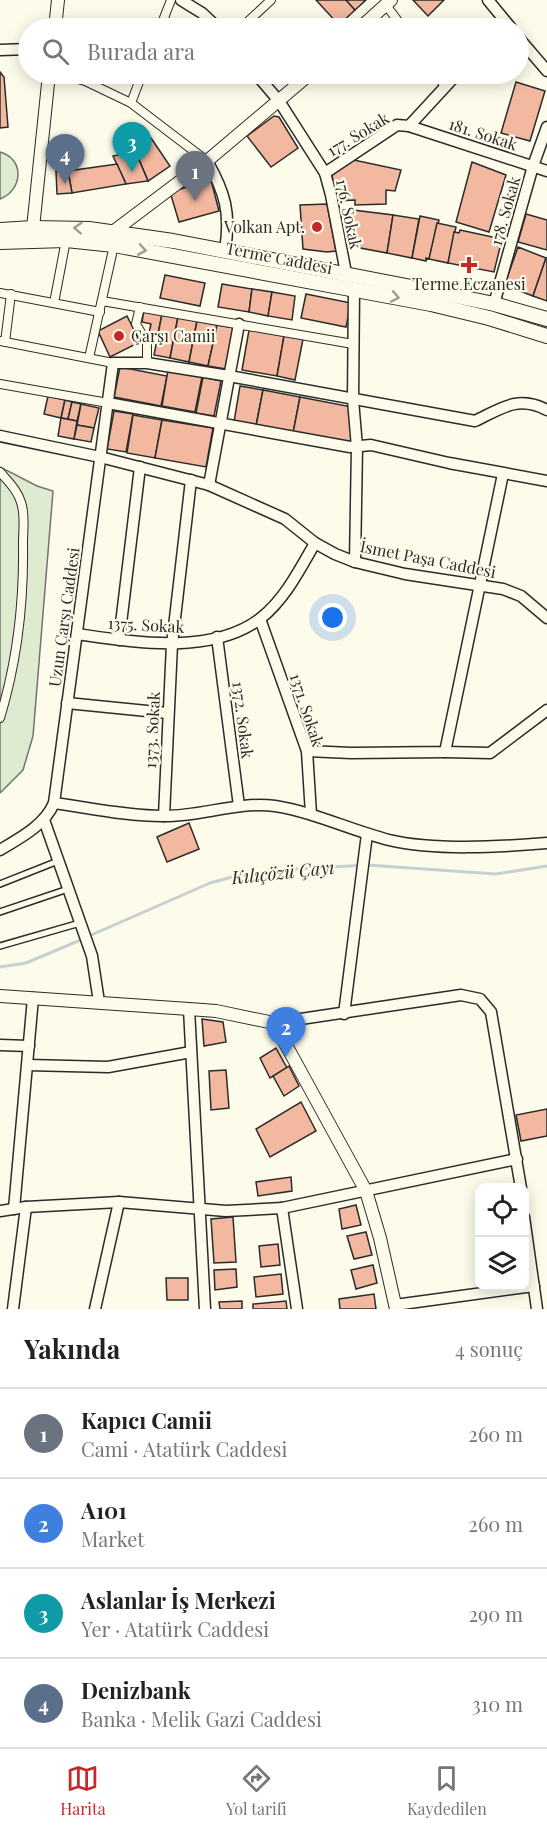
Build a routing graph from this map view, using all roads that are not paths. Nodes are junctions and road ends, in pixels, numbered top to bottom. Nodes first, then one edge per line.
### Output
1 (58, 0) edge
2 (171, 0) edge
3 (181, 0) edge
4 (271, 0) edge
5 (488, 0) edge
6 (389, 3) edge
7 (56, 18) edge
8 (164, 18) edge
9 (207, 18) edge
10 (252, 18) edge
11 (372, 18) edge
12 (397, 18) edge
13 (500, 18) edge
14 (18, 49) edge
15 (529, 49) edge
16 (0, 50) edge
17 (547, 71) edge
18 (48, 84) edge
19 (91, 84) edge
20 (138, 84) edge
21 (265, 84) edge
22 (299, 84) edge
23 (446, 86) edge
24 (279, 101) junction
25 (131, 103) junction
26 (409, 126) junction
27 (547, 127) edge
28 (207, 161) junction
29 (533, 166) junction
30 (547, 171) edge
31 (325, 173) junction
32 (33, 228) junction
33 (0, 230) edge
34 (114, 238) junction
35 (66, 240) junction
36 (0, 242) edge
37 (225, 250) junction
38 (346, 273) junction
39 (354, 289) junction
40 (0, 293) edge
41 (10, 294) junction
42 (102, 301) junction
43 (54, 303) junction
44 (494, 304) junction
45 (140, 307) junction
46 (100, 312) junction
47 (547, 319) edge
48 (239, 324) junction
49 (547, 336) edge
50 (2, 341) edge
51 (353, 344) junction
52 (89, 358) junction
53 (113, 363) junction
54 (147, 363) junction
55 (230, 376) junction
56 (0, 384) edge
57 (353, 400) junction
58 (108, 403) junction
59 (547, 410) edge
60 (220, 424) junction
61 (0, 436) edge
62 (357, 447) junction
63 (100, 457) junction
64 (140, 467) junction
65 (0, 472) edge
66 (503, 474) junction
67 (191, 480) junction
68 (547, 481) edge
69 (209, 485) junction
70 (315, 543) junction
71 (355, 562) junction
72 (480, 586) junction
73 (547, 618) edge
74 (260, 619) junction
75 (77, 634) junction
76 (217, 637) junction
77 (119, 640) junction
78 (172, 644) junction
79 (67, 703) junction
80 (547, 710) edge
81 (167, 713) junction
82 (0, 718) edge
83 (306, 751) junction
84 (444, 752) junction
85 (54, 803) junction
86 (239, 806) junction
87 (311, 814) junction
88 (164, 816) junction
89 (44, 820) junction
90 (368, 834) junction
91 (547, 843) edge
92 (0, 850) edge
93 (58, 861) junction
94 (0, 884) edge
95 (68, 889) junction
96 (0, 912) edge
97 (80, 924) junction
98 (0, 946) edge
99 (0, 996) edge
100 (33, 998) junction
101 (99, 1002) junction
102 (189, 1009) junction
103 (345, 1014) junction
104 (274, 1023) junction
105 (0, 1045) edge
106 (29, 1046) junction
107 (191, 1052) junction
108 (28, 1065) junction
109 (517, 1159) junction
110 (520, 1183) edge
111 (366, 1191) junction
112 (119, 1202) junction
113 (26, 1207) junction
114 (199, 1208) junction
115 (282, 1208) junction
116 (14, 1209) junction
117 (0, 1211) edge
118 (528, 1237) edge
119 (534, 1286) junction
120 (396, 1307) edge
121 (13, 1309) edge
122 (95, 1309) edge
123 (205, 1309) edge
124 (297, 1309) edge
125 (537, 1309) edge

1 - 7 street
2 - 8 street
3 - 9 street
4 - 10 street
5 - 13 street
6 - 11 street
6 - 12 street
14 - 16 street
15 - 17 street
18 - 32 street
19 - 25 street
20 - 25 street
21 - 24 street, 176. Sokak
22 - 24 street
23 - 26 street, 177. Sokak
24 - 28 street
24 - 31 street, 176. Sokak
25 - 28 street
26 - 29 street, 181. Sokak
26 - 31 street, 177. Sokak
27 - 29 street, 178. Sokak
28 - 34 street
28 - 37 street
29 - 30 street, 181. Sokak
29 - 44 street, 178. Sokak
31 - 38 street, 176. Sokak
32 - 33 main road, Terme Caddesi
34 -> 32 main road, Terme Caddesi
34 - 35 main road, Terme Caddesi
34 - 37 main road, Terme Caddesi
34 -> 39 main road, Terme Caddesi
34 - 42 street
35 - 36 main road, Terme Caddesi
35 - 43 street
37 - 38 main road, Terme Caddesi
38 - 44 main road, Terme Caddesi
39 -> 49 main road, Terme Caddesi
39 - 51 street
40 - 41 street
41 - 43 street
41 - 50 street
42 - 45 street
42 - 46 street
43 - 46 street
44 - 47 main road, Terme Caddesi
45 - 48 street
45 - 54 street
46 - 52 street
48 - 51 street
48 - 55 street
50 - 52 street
51 - 57 street
52 - 53 street
53 - 54 street
53 - 58 street, Uzun Çarşı Caddesi
54 - 55 street
55 - 57 street
55 - 60 street
56 - 58 street
57 - 59 street
57 - 62 street
58 - 60 street
58 - 63 street, Uzun Çarşı Caddesi
60 - 62 street
60 - 69 street
61 - 63 street, İsmet Paşa Caddesi
62 - 66 street
62 - 71 street
63 - 64 street, İsmet Paşa Caddesi
63 - 75 street, Uzun Çarşı Caddesi
64 - 67 street, İsmet Paşa Caddesi
64 - 77 street
65 - 82 street
66 - 68 street
66 - 72 street
67 - 69 street, İsmet Paşa Caddesi
67 - 78 street, 1373. Sokak
69 - 70 street, İsmet Paşa Caddesi
70 - 71 street, İsmet Paşa Caddesi
70 - 74 street, 1375. Sokak
71 - 72 street, İsmet Paşa Caddesi
72 - 73 street, İsmet Paşa Caddesi
72 - 84 street
74 - 76 street, 1375. Sokak
74 - 83 street, 1371. Sokak
75 - 77 street, 1375. Sokak
75 - 79 street, Uzun Çarşı Caddesi
76 - 78 street, 1375. Sokak
76 - 86 street, 1372. Sokak
77 - 78 street, 1375. Sokak
78 - 81 street, 1373. Sokak
79 - 81 street
79 - 85 street, Uzun Çarşı Caddesi
80 - 84 street
81 - 88 street, 1373. Sokak
83 - 84 street
83 - 87 street, 1371. Sokak
85 - 88 street
85 - 89 street, Uzun Çarşı Caddesi
86 - 87 street
86 - 88 street
87 - 90 street
89 - 92 street, Uzun Çarşı Caddesi
89 - 93 street
90 - 91 street
90 - 103 street
93 - 94 lane
93 - 95 street
95 - 96 lane
95 - 97 street
97 - 98 lane
97 - 101 street
99 - 100 street
100 - 101 street
100 - 106 street
101 - 102 street
102 - 104 street
102 - 107 street
103 - 104 street
103 - 109 street
104 - 111 street
105 - 106 street
106 - 108 street
107 - 108 street
107 - 114 street
108 - 116 street
109 - 110 street
109 - 111 street
111 - 115 street
111 - 120 street
112 - 113 street
112 - 114 street
112 - 122 street
113 - 116 street
113 - 121 street
114 - 115 street
114 - 123 street
115 - 124 street
116 - 117 street
118 - 119 street
119 - 120 street
119 - 125 street

